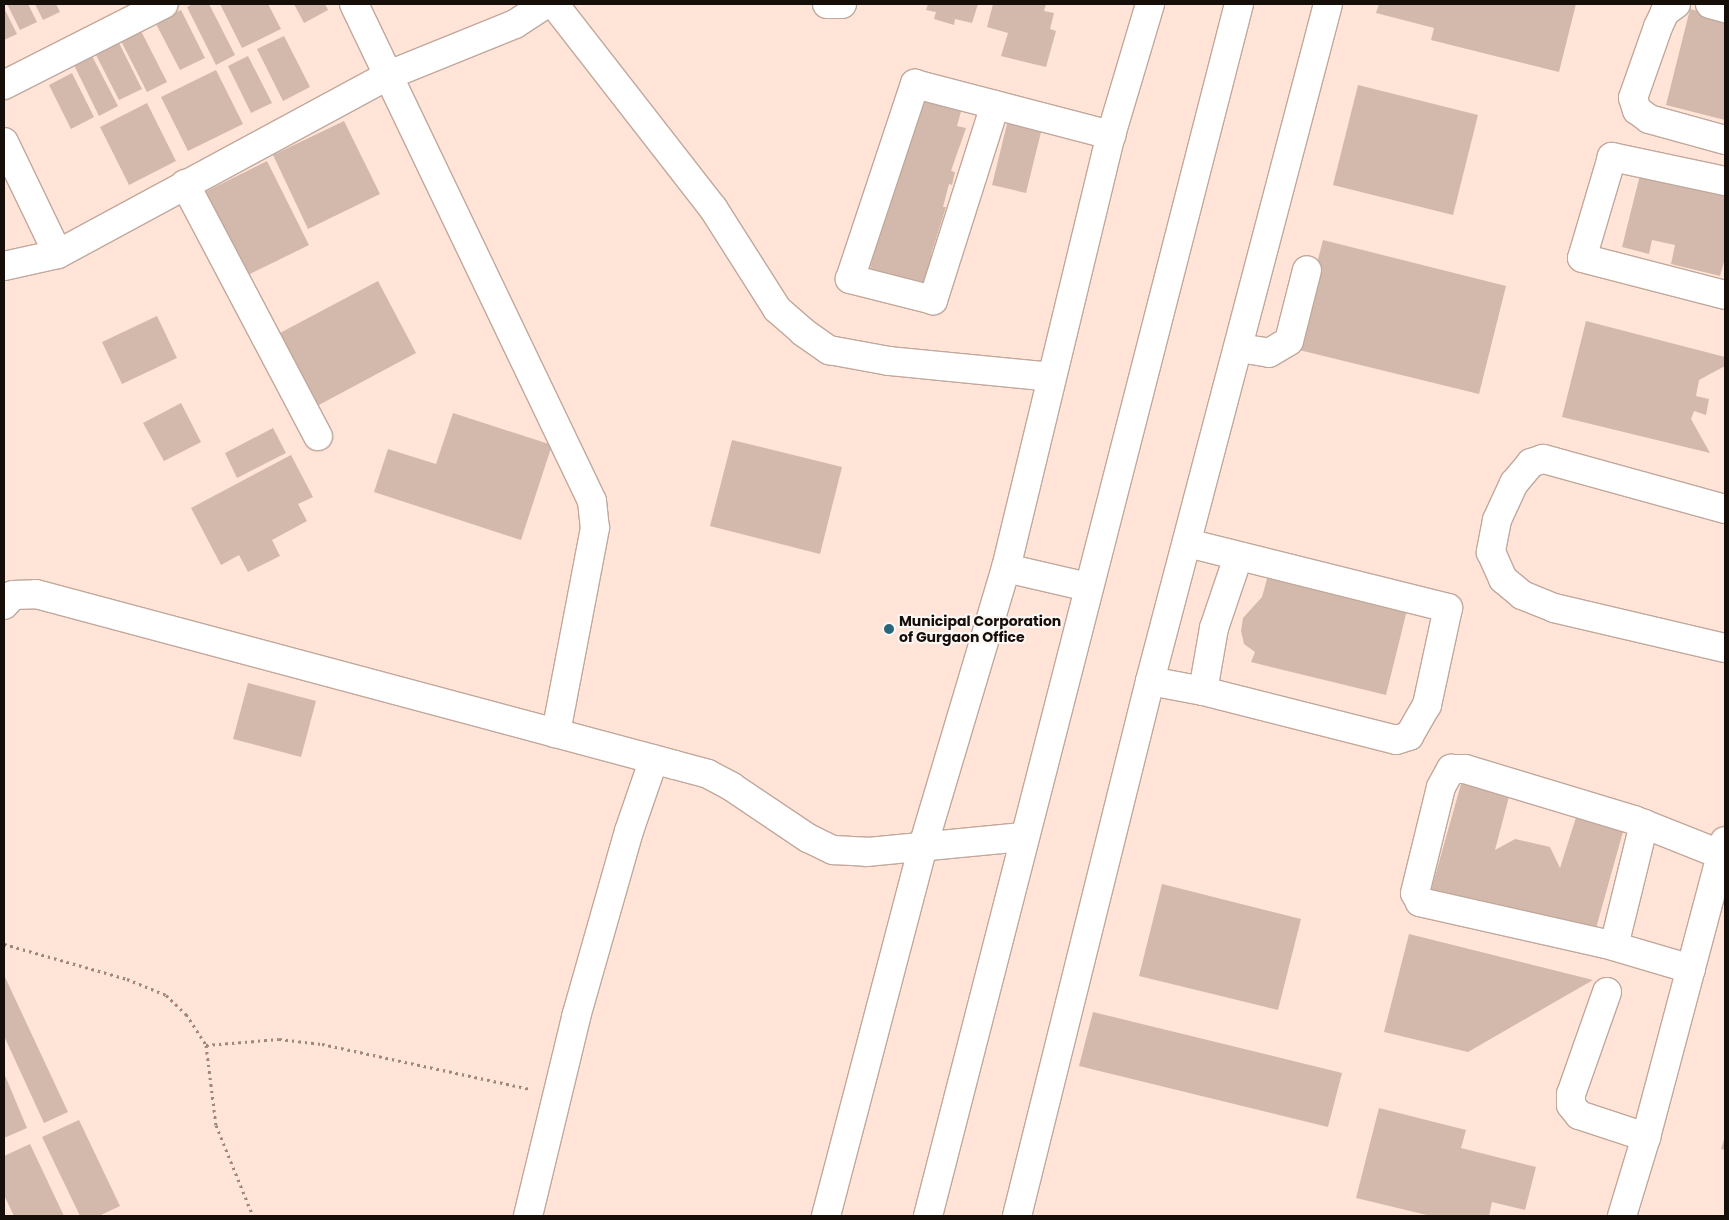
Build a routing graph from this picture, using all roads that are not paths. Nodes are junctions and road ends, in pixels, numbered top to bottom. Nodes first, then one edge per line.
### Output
1 (164, 4) edge
2 (354, 4) edge
3 (546, 4) edge
4 (554, 4) edge
5 (827, 4) edge
6 (842, 4) edge
7 (1148, 4) edge
8 (1239, 4) edge
9 (1328, 4) edge
10 (1676, 4) edge
11 (1710, 4) edge
12 (1725, 8) edge
13 (389, 75) junction
14 (4, 85) edge
15 (995, 105) junction
16 (1111, 135) junction
17 (1725, 140) edge
18 (4, 142) edge
19 (1725, 181) edge
20 (185, 184) junction
21 (58, 254) junction
22 (4, 266) edge
23 (1307, 270) dead end
24 (1725, 295) edge
25 (1239, 348) junction
26 (1051, 377) junction
27 (318, 436) dead end
28 (1725, 509) edge
29 (1188, 543) junction
30 (1238, 557) junction
31 (1006, 568) junction
32 (1088, 587) junction
33 (7, 595) edge
34 (1725, 648) edge
35 (1150, 681) junction
36 (1202, 690) junction
37 (556, 733) junction
38 (654, 759) junction
39 (1644, 824) junction
40 (1024, 837) junction
41 (923, 846) junction
42 (1723, 848) edge
43 (1614, 946) junction
44 (1691, 969) junction
45 (1607, 992) dead end
46 (1646, 1137) junction
47 (528, 1216) edge
48 (826, 1216) edge
49 (928, 1216) edge
50 (1017, 1216) edge
51 (1622, 1216) edge

1 - 14 street
2 - 13 street
3 - 13 street
4 - 26 street
5 - 6 street
7 - 16 street
8 - 32 street
9 - 25 street
10 - 17 street
11 - 12 street
13 - 20 street
13 - 37 street
15 - 15 street
15 - 16 street
16 - 26 street
18 - 21 street
19 - 24 street
20 - 21 street
20 - 27 street
21 - 22 street
23 - 25 street
25 - 29 street
26 - 31 street
28 - 34 street
29 - 30 street
29 - 35 street
30 - 36 street
30 - 36 street
31 - 32 street
31 - 41 street
32 - 40 street
33 - 37 street
35 - 36 street
35 - 50 street
37 - 38 street
38 - 41 street
38 - 47 street
39 - 42 street
39 - 43 street
39 - 43 street
40 - 41 street
40 - 49 street
41 - 48 street
42 - 44 street
43 - 44 street
44 - 46 street
45 - 46 street
46 - 51 street

